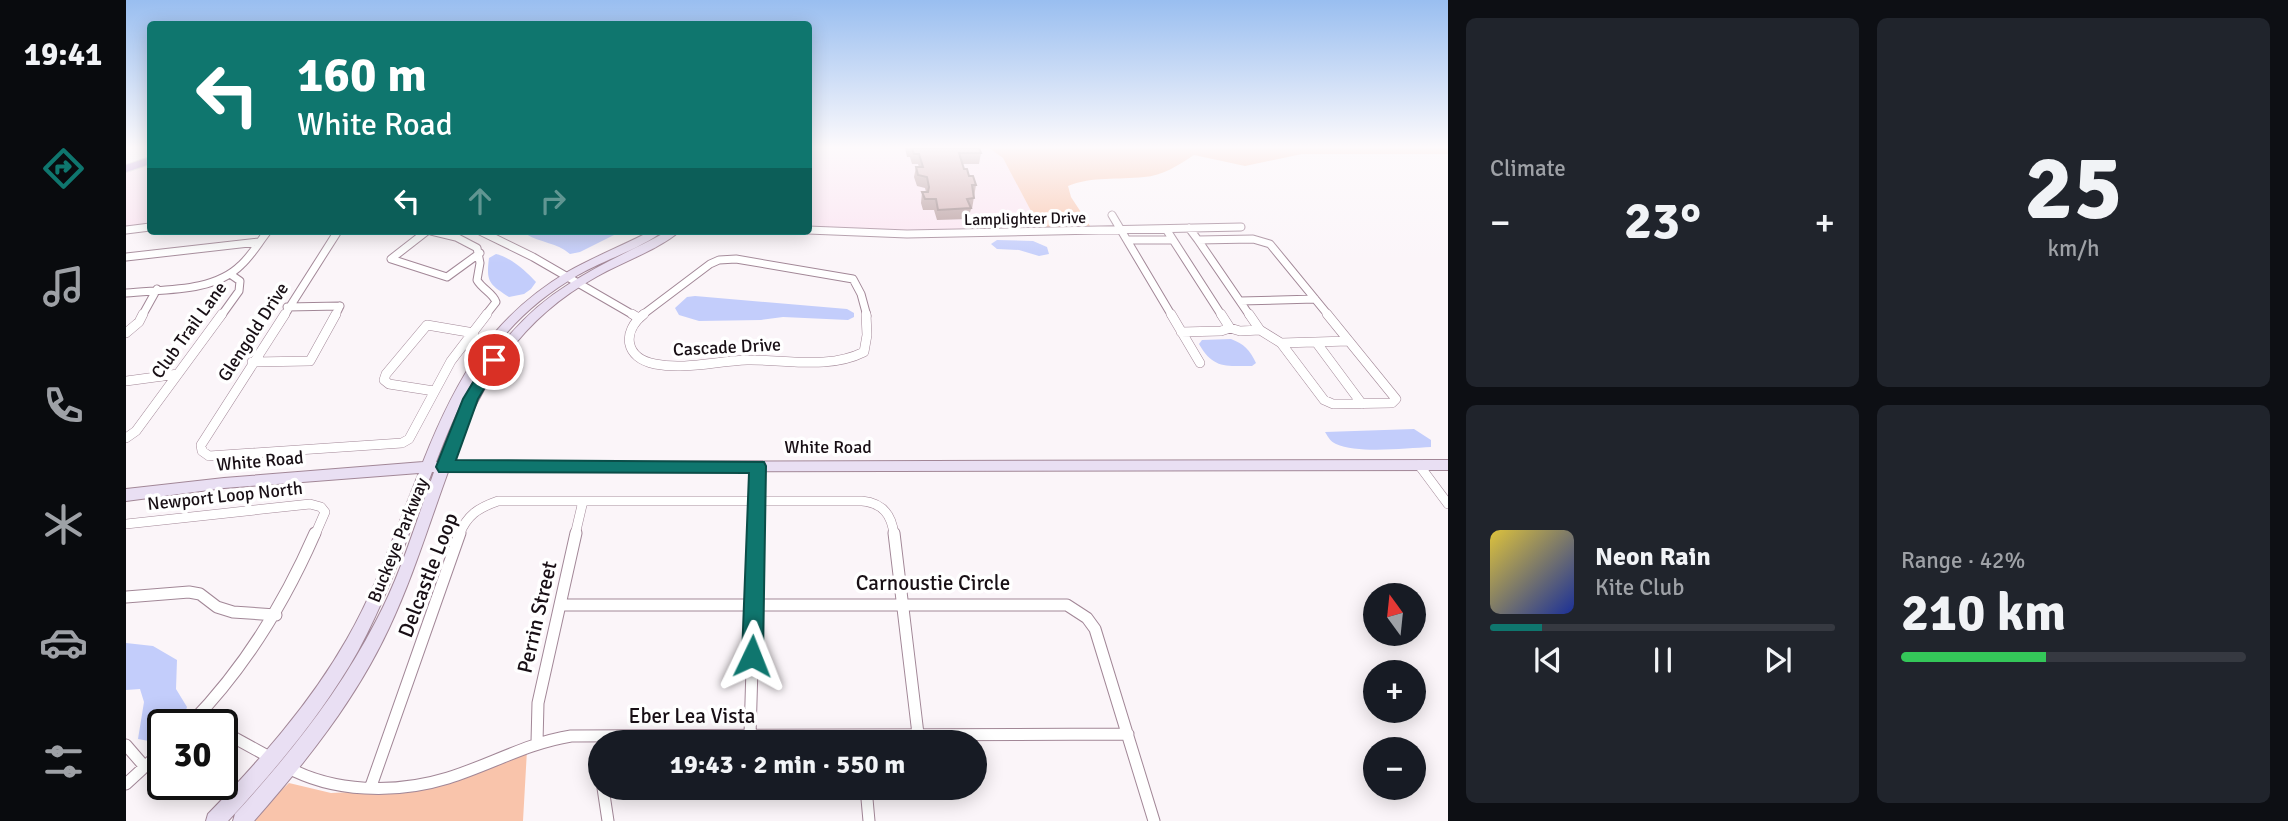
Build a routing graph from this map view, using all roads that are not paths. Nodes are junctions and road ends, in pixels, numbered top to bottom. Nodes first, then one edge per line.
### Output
1 (1112, 215) dead end
2 (147, 227) edge
3 (1241, 227) dead end
4 (1189, 228) junction
5 (1120, 229) junction
6 (1166, 229) junction
7 (126, 230) edge
8 (812, 230) edge
9 (264, 235) edge
10 (335, 235) edge
11 (424, 235) edge
12 (443, 235) edge
13 (476, 235) edge
14 (488, 235) edge
15 (650, 235) edge
16 (667, 235) edge
17 (1127, 240) junction
18 (1172, 240) junction
19 (1198, 240) junction
20 (259, 242) junction
21 (467, 242) junction
22 (480, 253) junction
23 (126, 257) edge
24 (230, 274) junction
25 (572, 280) junction
26 (157, 289) junction
27 (126, 293) edge
28 (1315, 299) junction
29 (1240, 301) junction
30 (287, 307) junction
31 (637, 317) junction
32 (1230, 328) junction
33 (1260, 330) junction
34 (1181, 332) junction
35 (126, 333) edge
36 (474, 333) junction
37 (1349, 341) junction
38 (1316, 342) junction
39 (1281, 343) junction
40 (465, 345) junction
41 (493, 351) junction
42 (252, 362) junction
43 (1200, 363) dead end
44 (178, 374) junction
45 (126, 381) edge
46 (434, 391) junction
47 (1363, 404) junction
48 (126, 438) edge
49 (1419, 465) junction
50 (1448, 465) edge
51 (758, 466) junction
52 (428, 467) junction
53 (445, 467) junction
54 (126, 495) edge
55 (583, 501) junction
56 (757, 501) junction
57 (1448, 504) edge
58 (126, 524) edge
59 (126, 597) edge
60 (754, 604) junction
61 (903, 604) junction
62 (560, 605) junction
63 (276, 615) junction
64 (204, 709) edge
65 (750, 730) edge
66 (918, 730) edge
67 (987, 734) edge
68 (1128, 734) junction
69 (588, 737) edge
70 (238, 740) edge
71 (537, 742) junction
72 (126, 745) edge
73 (272, 759) junction
74 (145, 767) joint
75 (289, 768) junction
76 (126, 784) edge
77 (371, 786) junction
78 (605, 800) edge
79 (867, 800) edge
80 (215, 821) edge
81 (242, 821) edge
82 (608, 821) edge
83 (869, 821) edge
84 (1154, 821) edge

1 - 5 street
2 - 7 street
3 - 4 street, Lamplighter Drive
4 - 6 street, Lamplighter Drive
4 - 19 street
5 - 6 street, Lamplighter Drive
5 - 8 street, Lamplighter Drive
5 - 17 street
6 - 18 street
9 - 20 street
10 - 30 street, Glengold Drive
11 - 22 street
12 - 21 street
13 - 21 street
14 - 25 street
15 - 25 street, Buckeye Parkway
16 - 25 street, Buckeye Parkway
17 - 18 street
17 - 34 street
18 - 32 street
19 - 28 street
19 - 29 street
20 - 23 street
20 - 24 street
21 - 22 street
22 - 36 street
24 - 26 street
24 - 44 street, Club Trail Lane
25 - 31 street
25 - 41 street, Buckeye Parkway
26 - 27 street
26 - 35 street
28 - 29 street
28 - 37 street
29 - 33 street
30 - 42 street, Glengold Drive
30 - 42 street
31 - 31 street, Cascade Drive
32 - 33 street
32 - 34 street
33 - 39 street
34 - 43 street
36 - 40 street
36 - 46 street
37 - 38 street
37 - 47 street
38 - 39 street
38 - 47 street
39 - 47 street
40 - 41 street
40 - 46 street
41 - 52 street, Buckeye Parkway
41 - 53 street, Buckeye Parkway
42 - 46 street, Glengold Drive
44 - 45 street
44 - 48 street, Club Trail Lane
49 - 50 street, White Road
49 - 51 street, White Road
49 - 57 street
51 - 53 street, White Road
51 - 56 street
52 - 53 street, White Road
52 - 54 street, White Road
52 - 73 street, Buckeye Parkway
53 - 75 street, Buckeye Parkway
55 - 56 street, Delcastle Loop
55 - 62 street, Perrin Street
55 - 77 street, Delcastle Loop
56 - 60 street
56 - 61 street, Delcastle Loop
58 - 63 street, Newport Loop North
59 - 63 street
60 - 61 street, Carnoustie Circle
60 - 62 street, Carnoustie Circle
60 - 65 street
61 - 66 street, Delcastle Loop
61 - 68 street, Carnoustie Circle
62 - 71 street, Perrin Street
63 - 64 street
67 - 68 street, Eber Lea Vista
68 - 84 street, Carnoustie Circle
69 - 71 street, Eber Lea Vista
70 - 73 street, Eber Lea Vista
71 - 77 street, Eber Lea Vista
72 - 74 street
73 - 75 street, Eber Lea Vista
73 - 80 street, Buckeye Parkway
74 - 76 street
75 - 77 street, Eber Lea Vista
75 - 81 street, Buckeye Parkway
78 - 82 street
79 - 83 street

